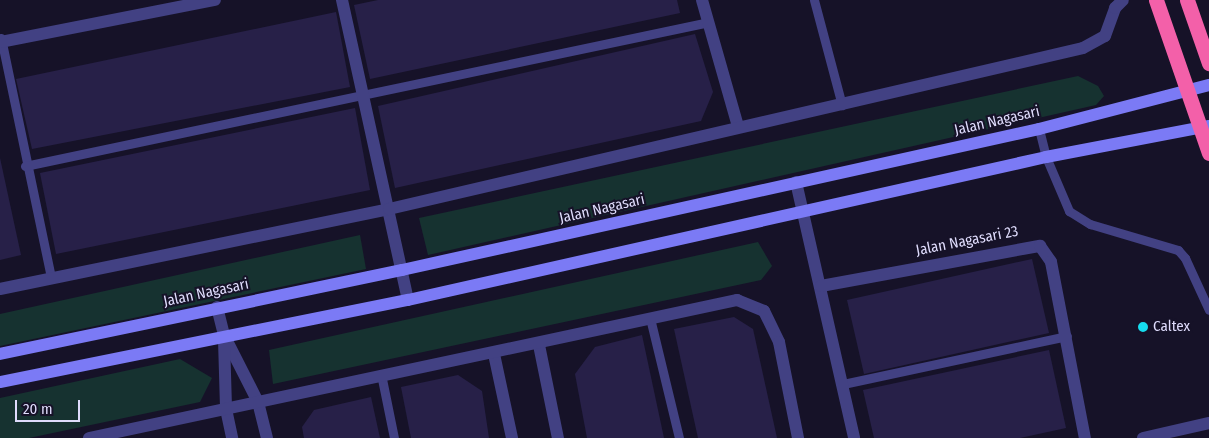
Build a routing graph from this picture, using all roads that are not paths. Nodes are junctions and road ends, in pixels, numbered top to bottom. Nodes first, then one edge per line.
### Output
1 (215, 0) edge
2 (342, 0) edge
3 (702, 0) edge
4 (814, 0) edge
5 (1123, 0) edge
6 (1156, 0) edge
7 (1187, 0) edge
8 (709, 22) junction
9 (1, 40) edge
10 (1209, 63) edge
11 (1209, 85) edge
12 (1190, 90) junction
13 (364, 94) junction
14 (842, 105) junction
15 (738, 126) junction
16 (1204, 126) edge
17 (1039, 128) junction
18 (1209, 153) edge
19 (1046, 157) junction
20 (25, 166) junction
21 (796, 182) junction
22 (389, 209) junction
23 (803, 211) junction
24 (402, 270) junction
25 (51, 277) junction
26 (821, 286) junction
27 (0, 289) edge
28 (408, 300) junction
29 (217, 306) junction
30 (1209, 310) edge
31 (650, 318) junction
32 (224, 335) junction
33 (1067, 336) junction
34 (539, 345) junction
35 (0, 354) edge
36 (494, 354) junction
37 (381, 374) junction
38 (0, 382) edge
39 (842, 384) junction
40 (258, 402) junction
41 (226, 409) junction
42 (1209, 423) edge
43 (107, 436) edge
44 (89, 438) edge
45 (232, 438) edge
46 (267, 438) edge
47 (394, 438) edge
48 (512, 438) edge
49 (558, 438) edge
50 (679, 438) edge
51 (798, 438) edge
52 (854, 438) edge
53 (1085, 438) edge
54 (1143, 438) edge

1 - 9 street
2 - 13 street
3 - 8 street
4 - 14 lane
5 - 14 street
6 - 12 highway
7 - 10 highway
8 - 13 lane
8 - 15 street
9 - 20 lane
11 - 12 street, Jalan Nagasari
12 - 16 highway
12 - 17 street, Jalan Nagasari
13 - 20 lane
13 - 22 street
14 - 15 street
15 - 22 street
16 - 18 highway
16 - 19 street
17 - 19 lane
17 - 21 street, Jalan Nagasari
19 - 23 street
19 - 30 lane
20 - 25 lane
21 - 23 street
21 - 24 street, Jalan Nagasari
22 - 24 street
22 - 25 street
23 - 26 street
23 - 28 street
24 - 28 street
24 - 29 street, Jalan Nagasari
25 - 27 street
26 - 33 street, Jalan Nagasari 23
26 - 39 street
28 - 32 street
29 - 32 street
29 - 35 street, Jalan Nagasari
31 - 34 street
31 - 50 lane
31 - 51 street
32 - 38 street
32 - 40 street
32 - 41 street
33 - 39 lane
33 - 53 street, Jalan Nagasari 23
34 - 36 street
34 - 49 street
36 - 37 street
36 - 48 street
37 - 40 street
37 - 47 lane
39 - 52 street
40 - 41 street
40 - 46 street
41 - 43 street
41 - 45 street
42 - 54 street
43 - 44 street

